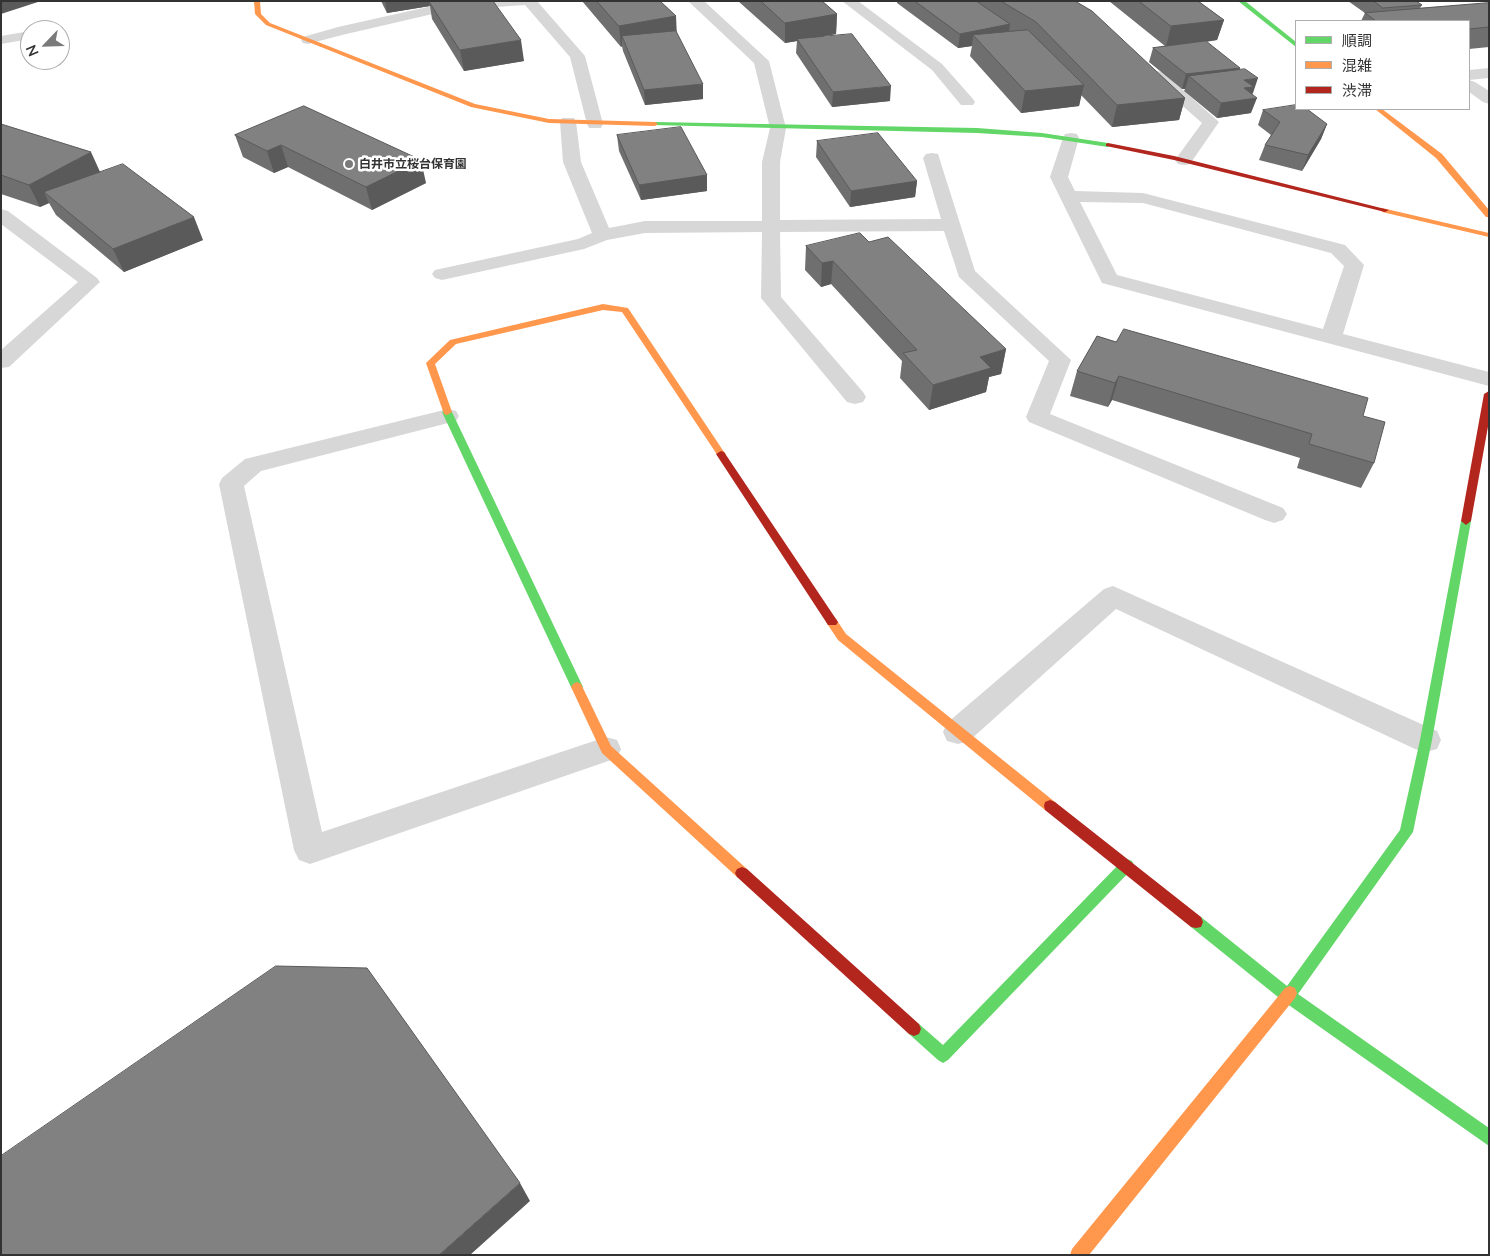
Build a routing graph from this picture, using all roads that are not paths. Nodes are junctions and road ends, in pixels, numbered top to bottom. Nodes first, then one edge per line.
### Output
1 (257, 1) edge
2 (523, 1) edge
3 (529, 1) edge
4 (695, 1) edge
5 (849, 1) edge
6 (1241, 1) edge
7 (20, 37) edge
8 (1, 40) edge
9 (308, 40) junction
10 (1295, 44) edge
11 (1144, 64) edge
12 (1489, 73) edge
13 (1470, 75) edge
14 (1470, 86) edge
15 (1489, 99) edge
16 (967, 102) dead end
17 (1379, 110) edge
18 (568, 122) junction
19 (595, 124) junction
20 (778, 128) junction
21 (1071, 138) junction
22 (932, 158) dead end
23 (1184, 160) junction
24 (1069, 196) junction
25 (1, 215) edge
26 (1489, 216) edge
27 (951, 225) junction
28 (770, 226) junction
29 (602, 235) junction
30 (1489, 235) edge
31 (442, 274) dead end
32 (1331, 338) junction
33 (1, 362) edge
34 (1489, 379) edge
35 (1489, 394) edge
36 (855, 397) dead end
37 (448, 416) junction
38 (1274, 514) dead end
39 (958, 732) junction
40 (1426, 740) junction
41 (606, 749) junction
42 (1127, 865) junction
43 (1288, 996) junction
44 (1489, 1138) edge
45 (1078, 1255) edge

1 - 9 street
2 - 9 street
3 - 19 street
4 - 20 street
5 - 16 street
6 - 10 street
7 - 8 street
9 - 18 street
11 - 23 street
12 - 13 street
14 - 15 street
17 - 26 street
18 - 19 street
18 - 29 street
19 - 20 street
20 - 21 street
20 - 28 street
21 - 23 street
21 - 24 street
22 - 27 street
23 - 30 street
24 - 32 street
24 - 32 street
25 - 33 street
27 - 28 street
27 - 38 street
28 - 29 street
28 - 36 street
29 - 31 street
32 - 34 street
35 - 40 street
37 - 39 street
37 - 41 street
37 - 41 street
39 - 40 street
39 - 42 street
40 - 43 street
41 - 42 street
42 - 43 street
43 - 44 street
43 - 45 street

